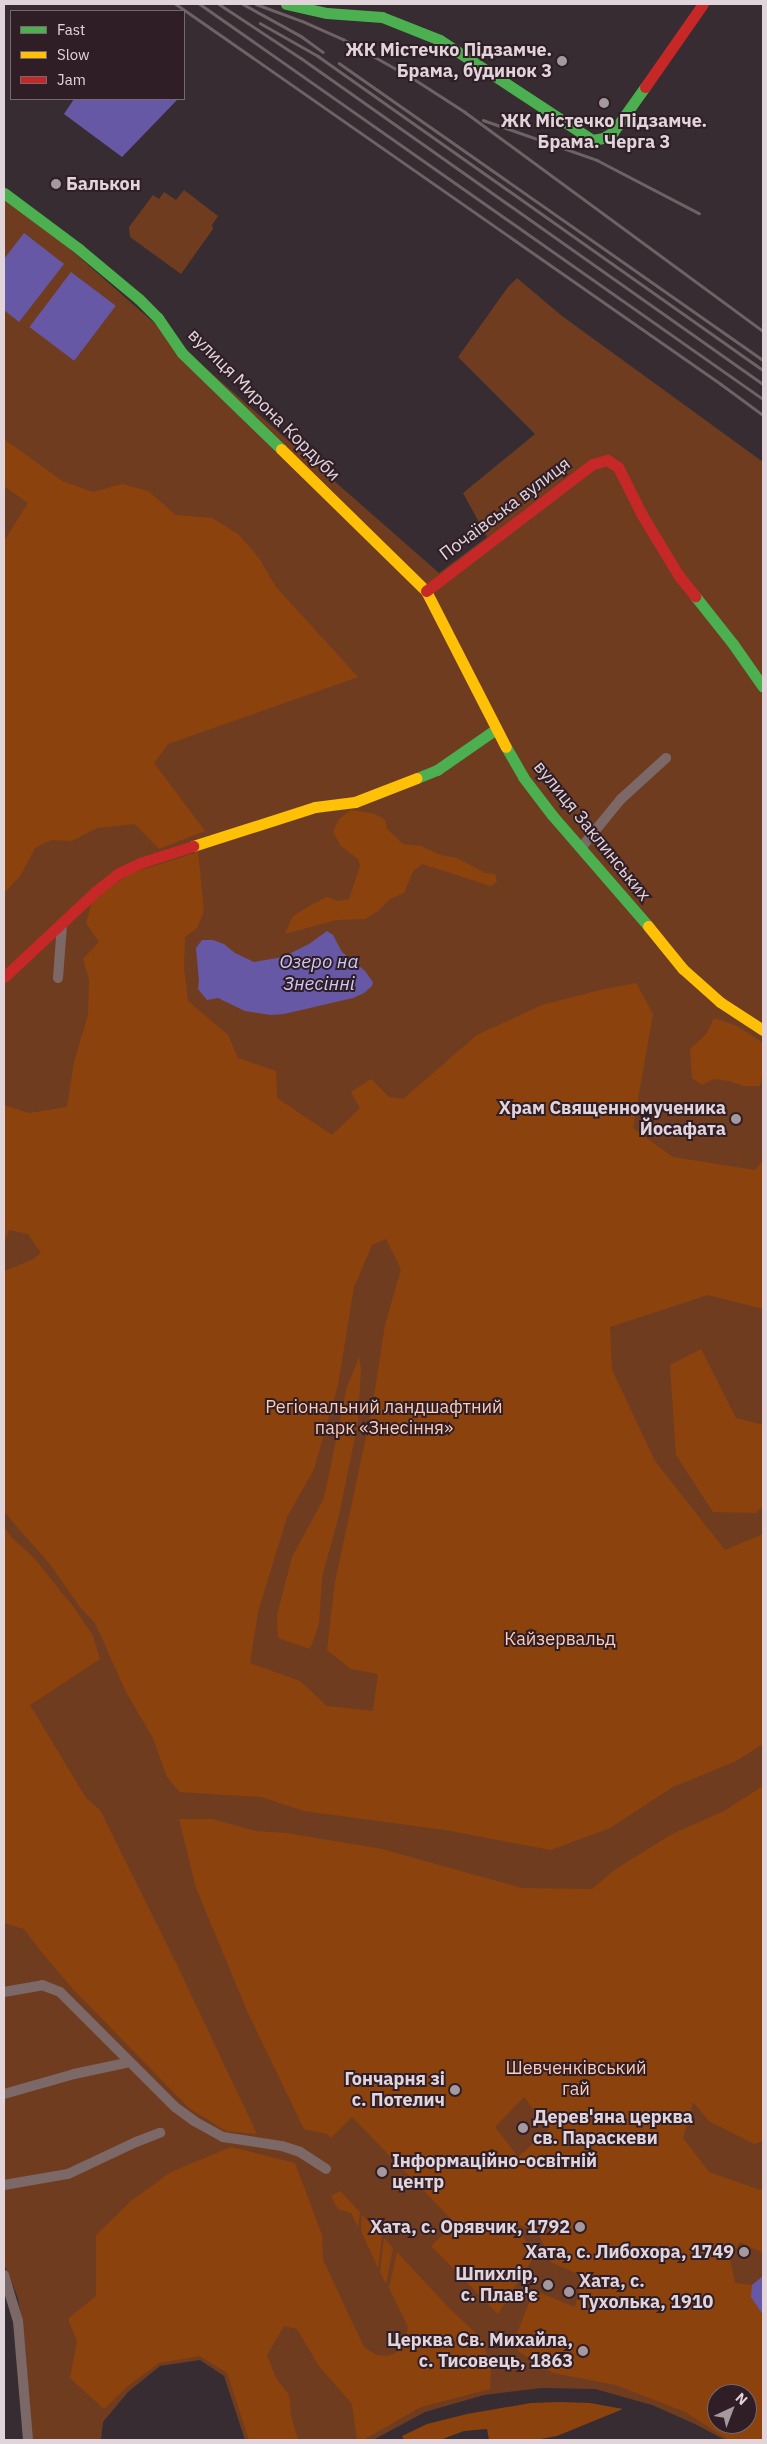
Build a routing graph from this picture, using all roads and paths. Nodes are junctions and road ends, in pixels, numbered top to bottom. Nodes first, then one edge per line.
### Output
1 (286, 4) edge
2 (703, 4) edge
3 (4, 193) edge
4 (426, 591) junction
5 (763, 687) edge
6 (496, 729) junction
7 (666, 758) dead end
8 (581, 848) junction
9 (62, 925) junction
10 (4, 977) edge
11 (58, 978) dead end
12 (763, 1030) edge
13 (4, 1992) edge
14 (130, 2062) junction
15 (4, 2094) edge
16 (160, 2134) dead end
17 (326, 2169) dead end
18 (4, 2185) edge
19 (4, 2275) edge
20 (28, 2440) edge

1 - 2 street
3 - 4 street, вулиця Мирона Кордуби
4 - 5 street, Почаївська вулиця
4 - 6 street, вулиця Заклинських
6 - 8 street, вулиця Заклинських
6 - 9 street
7 - 8 street
8 - 12 street, вулиця Заклинських
9 - 10 street
9 - 11 street
13 - 14 street
14 - 15 street
14 - 17 street
16 - 18 street
19 - 20 street

